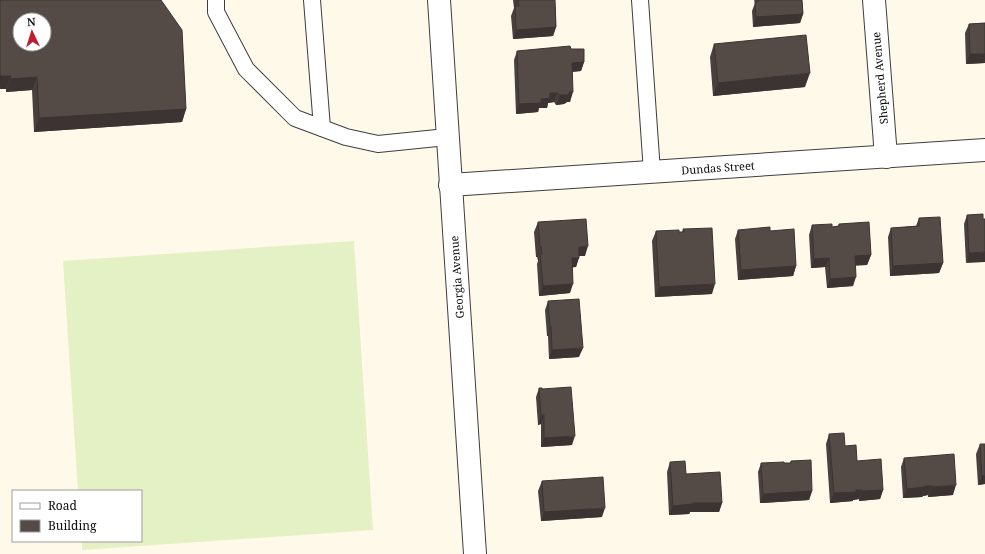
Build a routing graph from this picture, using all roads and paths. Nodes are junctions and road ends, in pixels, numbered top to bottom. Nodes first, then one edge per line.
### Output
1 (216, 0) edge
2 (312, 0) edge
3 (438, 0) edge
4 (640, 0) edge
5 (874, 0) edge
6 (322, 128) junction
7 (447, 137) junction
8 (985, 150) edge
9 (886, 157) junction
10 (652, 172) junction
11 (450, 185) junction
12 (475, 554) edge

1 - 6 lane
2 - 6 lane
3 - 7 street, Georgia Avenue
4 - 10 lane
5 - 9 street, Shepherd Avenue
6 - 7 lane
7 - 11 street, Georgia Avenue
8 - 9 street, Dundas Street
9 - 10 street, Dundas Street
10 - 11 street, Dundas Street
11 - 12 street, Georgia Avenue

